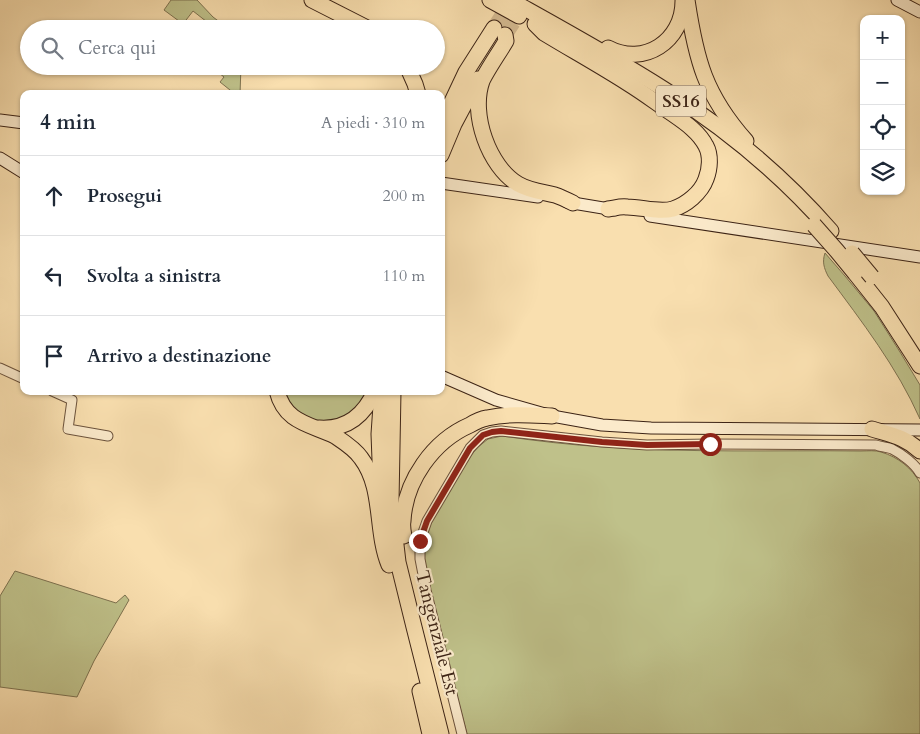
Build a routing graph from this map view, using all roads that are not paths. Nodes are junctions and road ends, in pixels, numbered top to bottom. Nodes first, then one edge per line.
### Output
1 (312, 0) edge
2 (490, 0) edge
3 (510, 0) edge
4 (516, 0) edge
5 (682, 0) edge
6 (687, 0) edge
7 (897, 0) edge
8 (920, 12) edge
9 (352, 20) edge
10 (535, 24) junction
11 (499, 31) junction
12 (411, 75) edge
13 (417, 90) edge
14 (445, 117) edge
15 (0, 120) edge
16 (20, 122) edge
17 (445, 146) edge
18 (0, 158) edge
19 (20, 170) edge
20 (445, 183) edge
21 (573, 203) junction
22 (608, 209) junction
23 (816, 221) junction
24 (920, 257) edge
25 (920, 347) edge
26 (920, 366) edge
27 (0, 368) edge
28 (20, 377) edge
29 (445, 378) edge
30 (61, 395) edge
31 (278, 395) edge
32 (372, 395) edge
33 (382, 395) edge
34 (392, 395) edge
35 (552, 416) junction
36 (312, 427) junction
37 (872, 429) junction
38 (920, 430) edge
39 (108, 436) dead end
40 (920, 451) edge
41 (920, 474) edge
42 (389, 565) junction
43 (414, 627) junction
44 (430, 734) edge
45 (442, 734) edge
46 (462, 734) edge

1 - 9 highway
2 - 10 highway, SS16
3 - 23 highway, SS16
4 - 5 highway
6 - 23 highway
7 - 8 main road
10 - 22 highway
10 - 23 highway, SS16
11 - 14 highway
11 - 17 highway
11 - 21 highway
12 - 13 highway
15 - 16 main road
18 - 19 main road
20 - 21 main road
21 - 22 main road
22 - 24 main road
23 - 25 highway, SS16, bridge
23 - 26 highway, SS16, bridge
27 - 28 street
29 - 35 main road
30 - 39 street
31 - 36 highway
32 - 36 highway
33 - 42 highway, Tangenziale Est
34 - 43 highway, Tangenziale Est
35 - 37 main road
35 - 43 highway
36 - 42 highway
37 - 38 main road
37 - 40 highway
41 - 46 street
42 - 44 highway, Tangenziale Est
43 - 45 highway, Tangenziale Est

